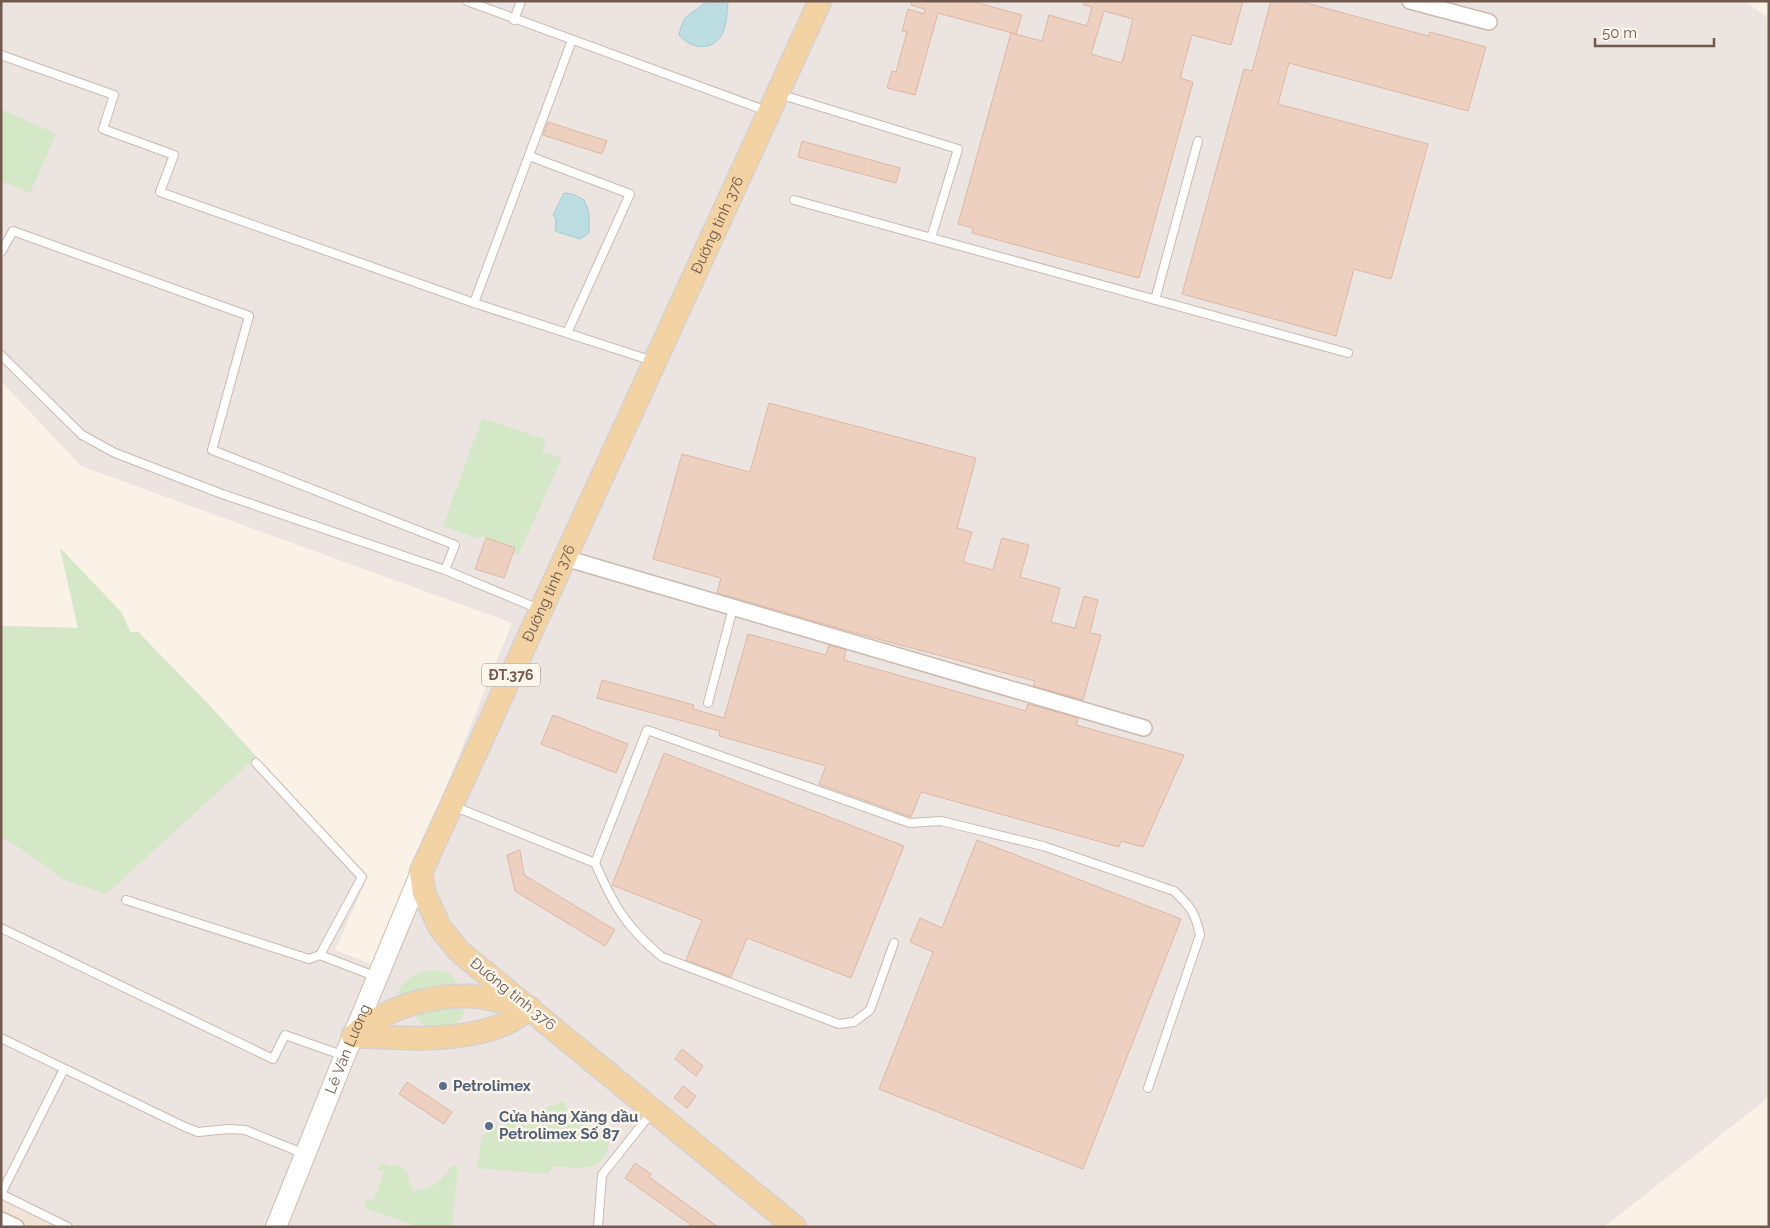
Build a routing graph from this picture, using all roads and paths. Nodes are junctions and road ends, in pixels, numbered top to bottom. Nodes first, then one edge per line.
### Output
1 (467, 1) edge
2 (521, 1) edge
3 (820, 1) edge
4 (1410, 1) edge
5 (514, 20) junction
6 (1489, 22) dead end
7 (572, 40) junction
8 (1, 55) edge
9 (773, 103) junction
10 (1198, 141) dead end
11 (529, 156) junction
12 (794, 200) dead end
13 (931, 238) junction
14 (1, 252) edge
15 (1155, 300) junction
16 (474, 303) junction
17 (567, 334) junction
18 (1348, 353) dead end
19 (1, 355) edge
20 (655, 362) junction
21 (565, 558) junction
22 (445, 570) junction
23 (733, 608) junction
24 (541, 609) junction
25 (708, 703) dead end
26 (1144, 728) dead end
27 (256, 763) dead end
28 (452, 805) junction
29 (595, 863) junction
30 (421, 872) junction
31 (126, 900) dead end
32 (1, 928) edge
33 (894, 943) dead end
34 (320, 955) junction
35 (377, 977) junction
36 (530, 1008) junction
37 (1, 1038) edge
38 (349, 1046) junction
39 (64, 1069) junction
40 (1148, 1088) dead end
41 (654, 1110) junction
42 (305, 1154) junction
43 (1, 1220) edge
44 (787, 1224) edge
45 (16, 1227) edge
46 (68, 1227) edge
47 (276, 1227) edge
48 (598, 1227) edge

1 - 5 lane
2 - 5 lane
3 - 9 main road, Đường tỉnh 376 / ĐT.376
4 - 6 street
5 - 7 lane
7 - 9 lane
7 - 11 lane
8 - 16 lane
9 - 13 lane
9 - 20 main road, Đường tỉnh 376 / ĐT.376
10 - 15 lane
11 - 16 lane
11 - 17 lane
12 - 13 lane
13 - 15 lane
14 - 22 lane
15 - 18 lane
16 - 17 lane
17 - 20 lane
19 - 22 lane
20 - 21 main road, Đường tỉnh 376 / ĐT.376
21 - 23 street
21 - 24 main road, Đường tỉnh 376 / ĐT.376
22 - 24 lane
23 - 25 lane
23 - 26 street
24 - 28 main road, Đường tỉnh 376 / ĐT.376
27 - 34 lane
28 - 29 lane
28 - 30 main road, Đường tỉnh 376 / ĐT.376
29 - 33 lane
29 - 40 lane
30 - 35 main road, Lê Văn Lương
30 - 36 main road, Đường tỉnh 376
31 - 34 lane
32 - 38 lane
34 - 35 lane
35 - 38 main road, Lê Văn Lương
36 - 38 main road
36 - 38 main road
36 - 41 main road, Đường tỉnh 376
37 - 39 lane
38 - 42 main road, Lê Văn Lương
39 - 42 lane
39 - 46 lane
41 - 44 main road, Đường tỉnh 376
41 - 48 lane
42 - 47 main road, Lê Văn Lương
43 - 45 street

